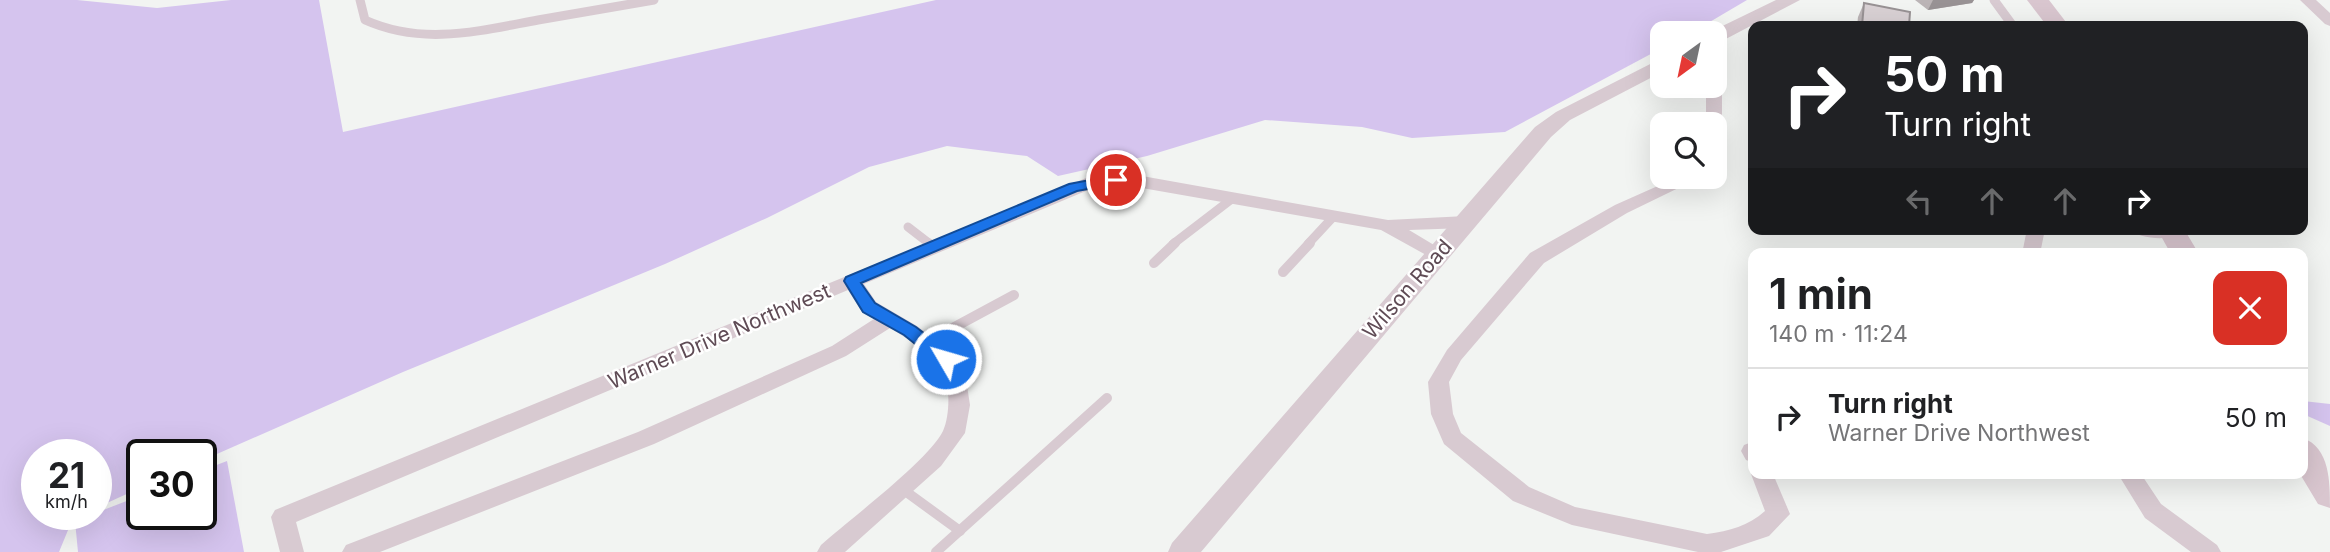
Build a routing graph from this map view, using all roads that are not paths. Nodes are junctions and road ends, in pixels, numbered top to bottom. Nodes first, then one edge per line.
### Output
1 (360, 0) edge
2 (654, 0) edge
3 (1791, 0) edge
4 (1994, 0) edge
5 (2038, 0) edge
6 (2307, 0) edge
7 (2009, 21) edge
8 (2054, 21) edge
9 (2330, 21) edge
10 (1727, 31) edge
11 (1650, 70) edge
12 (1665, 189) edge
13 (1233, 198) junction
14 (1335, 216) junction
15 (1466, 222) junction
16 (1386, 225) junction
17 (908, 227) dead end
18 (933, 247) junction
19 (1437, 255) junction
20 (1154, 263) dead end
21 (1283, 272) dead end
22 (852, 281) junction
23 (1014, 295) dead end
24 (890, 320) junction
25 (925, 343) junction
26 (1107, 398) dead end
27 (2308, 459) edge
28 (1764, 479) edge
29 (2132, 479) edge
30 (901, 488) junction
31 (2329, 492) edge
32 (960, 531) junction
33 (292, 552) edge
34 (354, 552) edge
35 (829, 552) edge
36 (936, 552) edge
37 (1183, 552) edge
38 (2209, 552) edge

1 - 2 lane
3 - 10 street
4 - 7 lane
5 - 8 main road
6 - 9 street
11 - 15 street, Wilson Road
12 - 28 street
13 - 14 street, Warner Drive Northwest
13 - 18 street, Warner Drive Northwest
13 - 20 lane
14 - 16 street, Warner Drive Northwest
14 - 21 lane
15 - 16 street
15 - 19 street, Wilson Road
16 - 19 street, Warner Drive Northwest
17 - 18 lane
18 - 22 street, Warner Drive Northwest
19 - 37 street, Wilson Road
22 - 24 street
22 - 33 street, Warner Drive Northwest
23 - 25 lane
24 - 25 street
24 - 34 street
25 - 30 street
26 - 32 lane
27 - 31 main road
29 - 38 street
30 - 32 lane
30 - 35 street
32 - 36 lane

